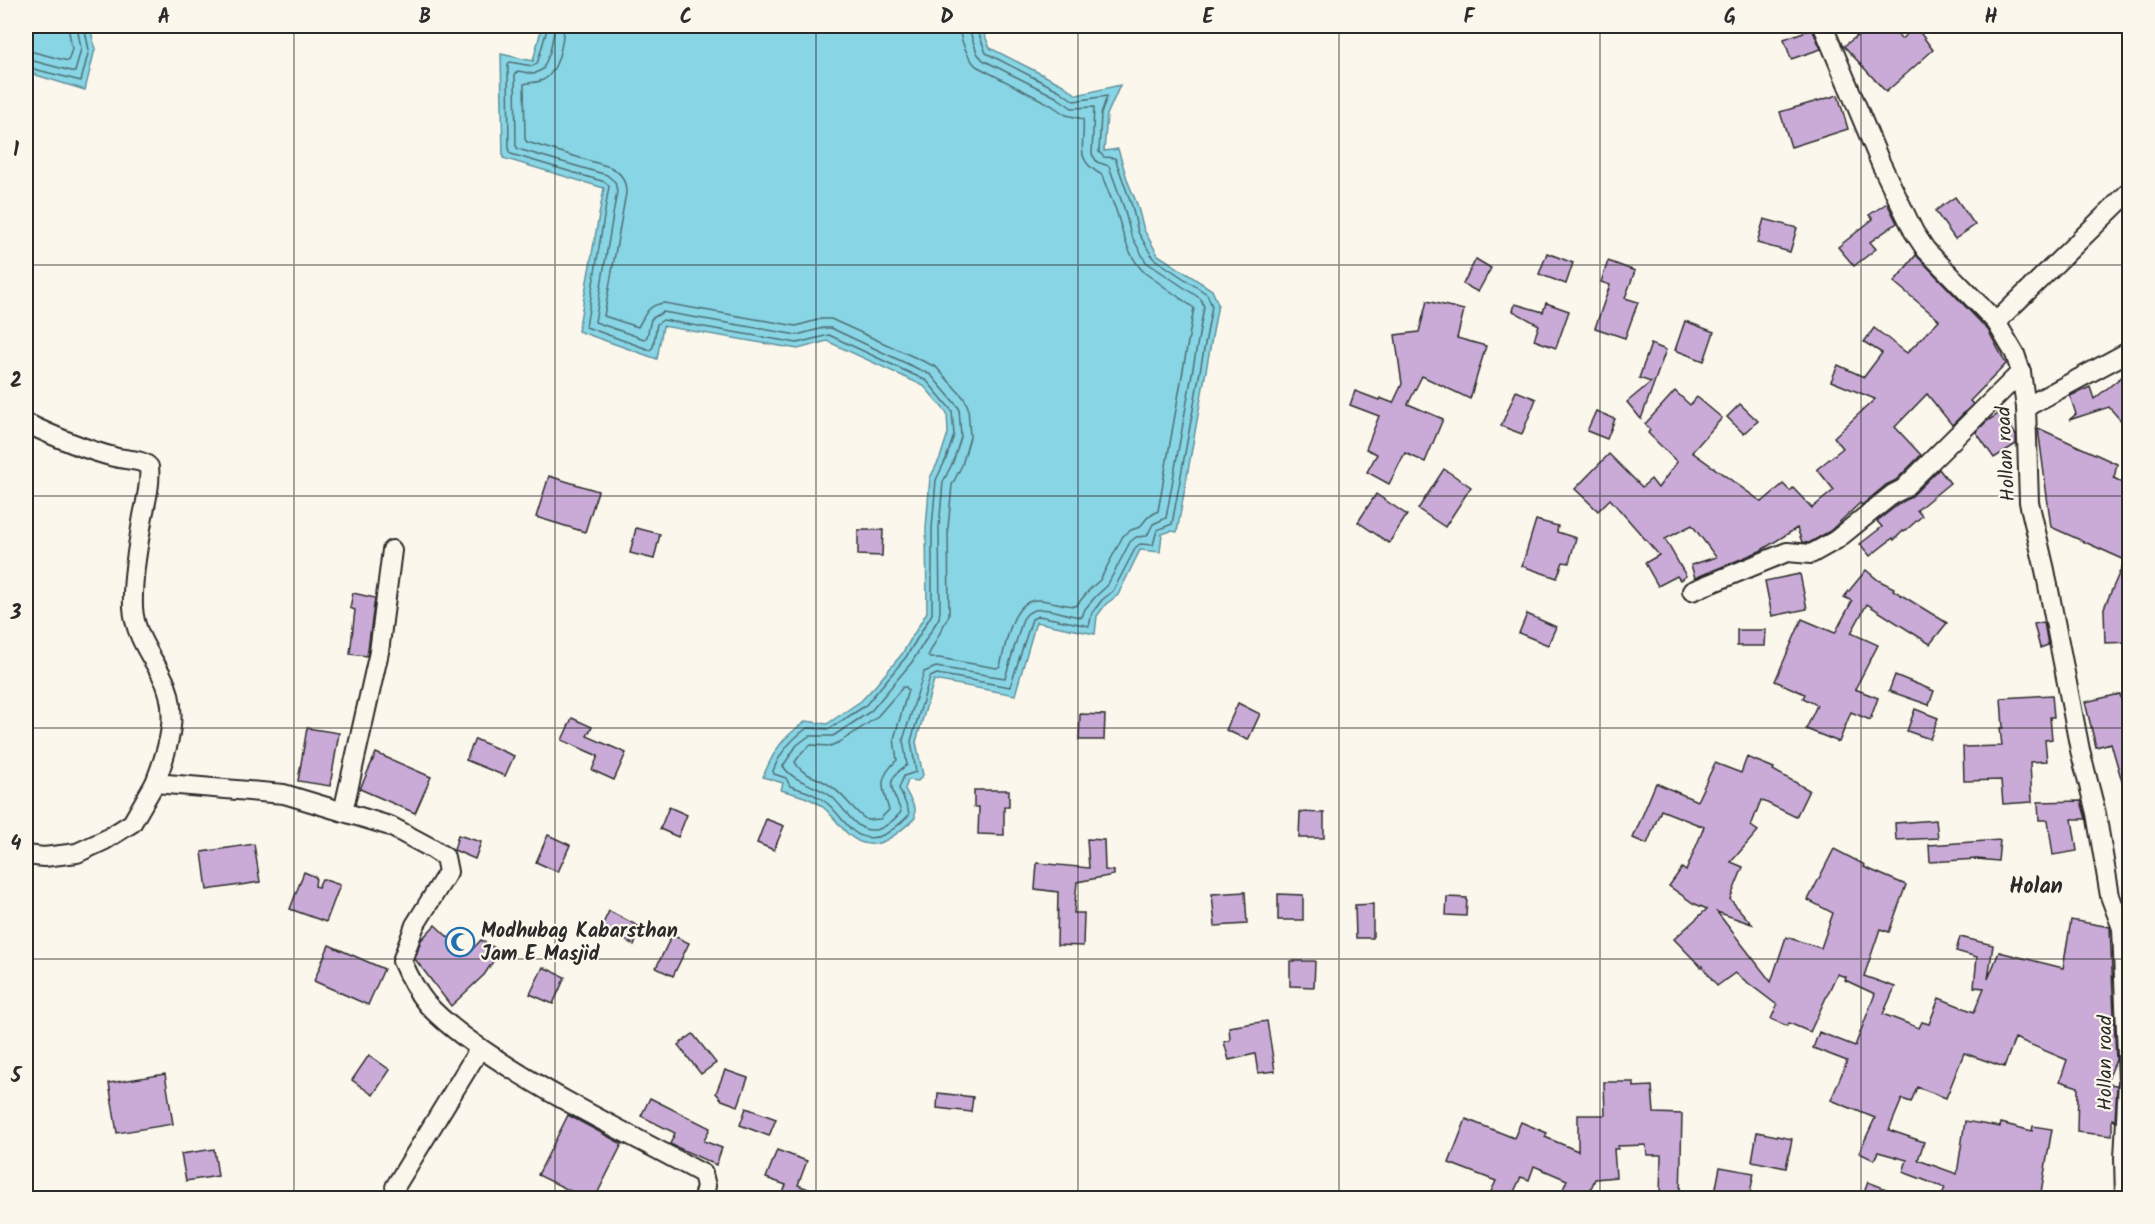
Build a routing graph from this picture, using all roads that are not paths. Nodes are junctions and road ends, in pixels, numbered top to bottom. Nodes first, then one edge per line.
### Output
1 (1823, 26) edge
2 (2130, 191) edge
3 (1996, 322) junction
4 (2130, 351) edge
5 (2021, 372) junction
6 (2026, 408) junction
7 (26, 423) edge
8 (392, 550) dead end
9 (1692, 591) dead end
10 (155, 783) junction
11 (343, 812) junction
12 (26, 855) edge
13 (2126, 928) edge
14 (480, 1048) junction
15 (395, 1186) dead end
16 (703, 1198) edge
17 (2125, 1198) edge

1 - 3 street, Hollan road
2 - 3 street
3 - 5 street, Hollan road
4 - 6 street
5 - 6 street, Hollan road
5 - 9 street
6 - 13 street, Hollan road
7 - 10 street
8 - 11 street
10 - 11 street
10 - 12 street
11 - 14 street
13 - 17 street, Hollan road
14 - 15 street
14 - 16 street

